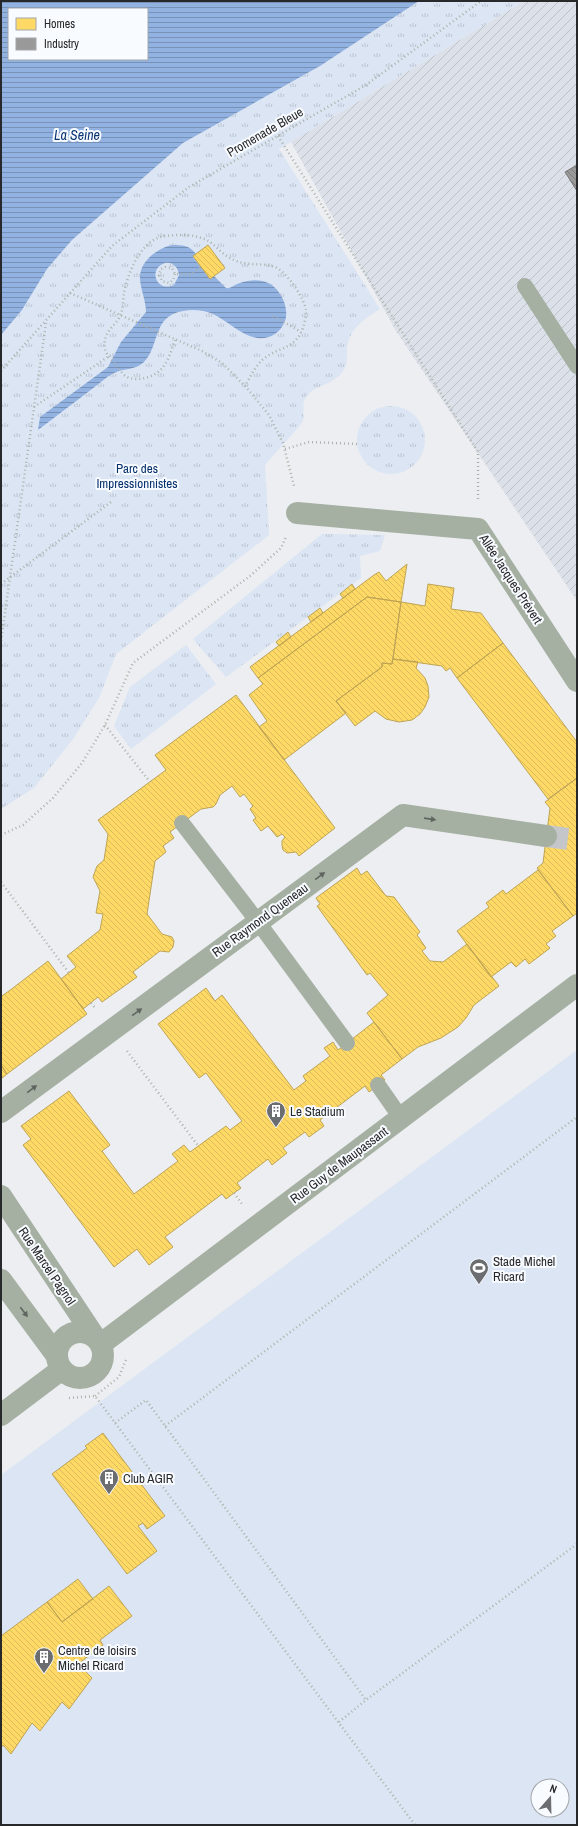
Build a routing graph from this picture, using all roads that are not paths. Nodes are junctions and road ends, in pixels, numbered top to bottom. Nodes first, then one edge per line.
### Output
1 (525, 286) dead end
2 (577, 366) edge
3 (297, 513) road end
4 (577, 681) edge
5 (182, 824) dead end
6 (546, 836) tunnel mouth
7 (258, 922) junction
8 (577, 985) edge
9 (347, 1043) dead end
10 (378, 1085) dead end
11 (1, 1112) edge
12 (401, 1118) junction
13 (1, 1196) edge
14 (1, 1280) edge
15 (97, 1340) junction
16 (56, 1368) junction
17 (1, 1415) edge

1 - 2 lane
3 - 4 street, Allée Jacques Prévert
5 - 7 lane
7 -> 6 street, Rue Raymond Queneau
7 - 9 lane
11 -> 7 street, Rue Raymond Queneau
8 - 12 street, Rue Guy de Maupassant
10 - 12 lane
12 - 15 street, Rue Guy de Maupassant
13 - 15 street, Rue Marcel Pagnol
14 -> 16 street
15 - 16 street
15 - 16 street
16 - 17 street

